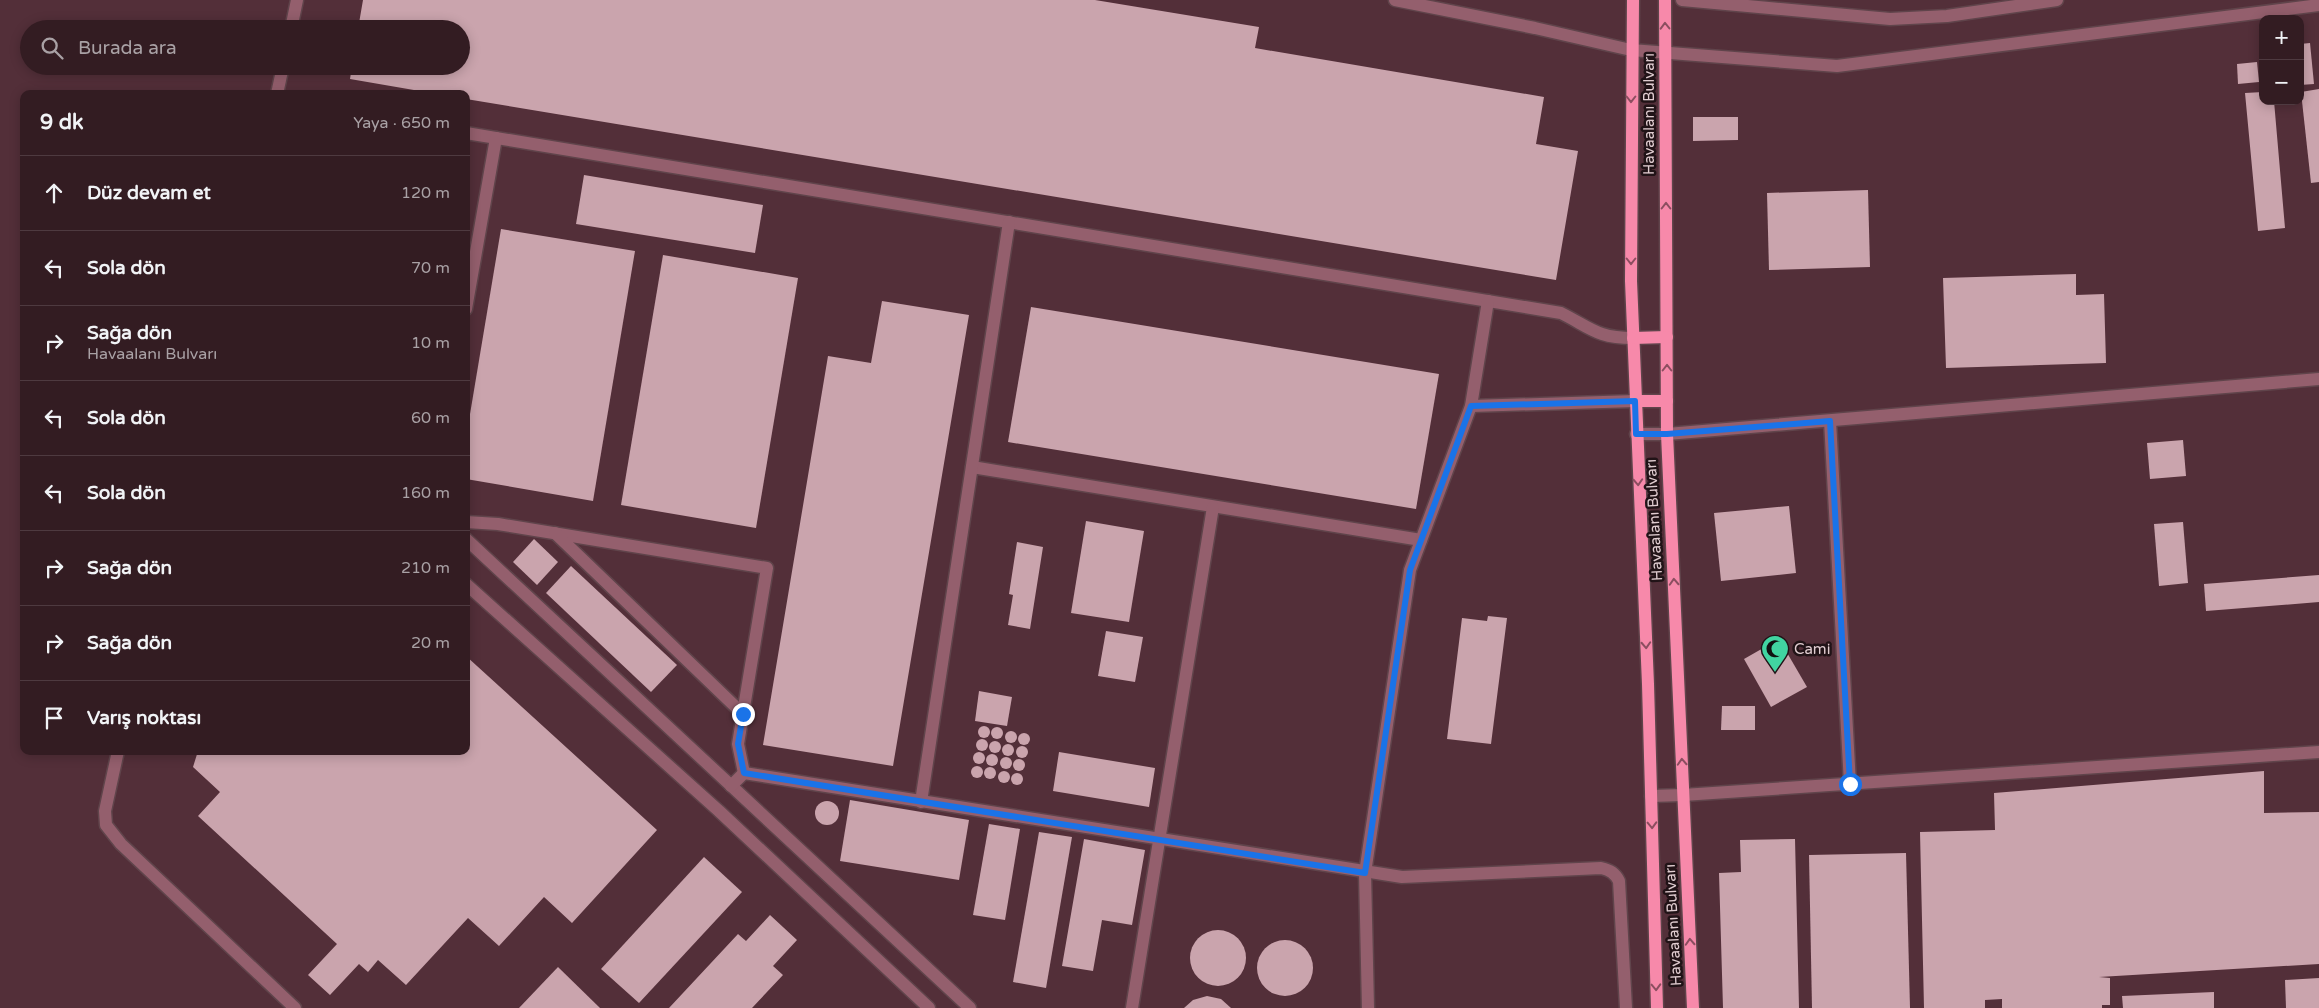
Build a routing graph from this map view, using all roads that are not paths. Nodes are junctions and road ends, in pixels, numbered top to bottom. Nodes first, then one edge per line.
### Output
1 (298, 0) edge
2 (1396, 0) edge
3 (1632, 0) edge
4 (1665, 0) edge
5 (1682, 0) edge
6 (2057, 0) edge
7 (2319, 6) edge
8 (293, 20) edge
9 (1631, 50) junction
10 (1665, 53) junction
11 (281, 75) edge
12 (278, 90) edge
13 (470, 134) edge
14 (496, 138) junction
15 (1009, 222) junction
16 (470, 286) edge
17 (1488, 301) junction
18 (1667, 337) junction
19 (1633, 338) junction
20 (2319, 379) edge
21 (1667, 400) junction
22 (1635, 401) junction
23 (1471, 406) junction
24 (1830, 421) junction
25 (1636, 434) junction
26 (1667, 434) junction
27 (972, 468) junction
28 (1213, 506) junction
29 (470, 523) edge
30 (555, 534) junction
31 (1421, 540) junction
32 (470, 543) edge
33 (470, 588) edge
34 (743, 714) junction
35 (2319, 752) edge
36 (117, 755) edge
37 (744, 773) junction
38 (1850, 784) junction
39 (731, 786) junction
40 (1683, 795) junction
41 (1651, 796) junction
42 (921, 802) junction
43 (1159, 840) junction
44 (1365, 873) junction
45 (295, 1008) edge
46 (929, 1008) edge
47 (970, 1008) edge
48 (1132, 1008) edge
49 (1368, 1008) edge
50 (1626, 1008) edge
51 (1657, 1008) edge
52 (1693, 1008) edge

1 - 8 street
2 - 9 street
3 - 9 main road, Havaalanı Bulvarı
10 -> 4 main road, Havaalanı Bulvarı
5 - 6 street
7 - 10 street
9 - 10 street
9 -> 19 main road, Havaalanı Bulvarı
18 -> 10 main road, Havaalanı Bulvarı
11 - 12 street
13 - 14 street
14 - 15 street
14 - 16 street
15 - 17 street
15 - 27 street
17 - 19 street
17 - 23 street
18 - 19 main road
21 -> 18 main road, Havaalanı Bulvarı
19 - 22 main road, Havaalanı Bulvarı
20 - 24 street
21 - 22 main road
21 - 26 main road, Havaalanı Bulvarı
22 - 23 street
22 - 25 main road, Havaalanı Bulvarı
23 - 31 street
24 - 26 street
24 - 38 street
25 - 26 street
25 -> 41 main road, Havaalanı Bulvarı
40 -> 26 main road, Havaalanı Bulvarı
27 - 28 street
27 - 42 street
28 - 31 street
28 - 43 street
29 - 30 street
30 - 34 street
30 - 34 street
31 - 44 street
32 - 39 street
33 - 46 street
34 - 37 street
35 - 38 street
36 - 45 street
37 - 39 street
37 - 42 street
38 - 40 street
39 - 47 street
40 - 41 street
52 -> 40 main road, Havaalanı Bulvarı
41 -> 51 main road, Havaalanı Bulvarı
42 - 43 street
43 - 44 street
43 - 48 street
44 - 49 street
44 - 50 street

